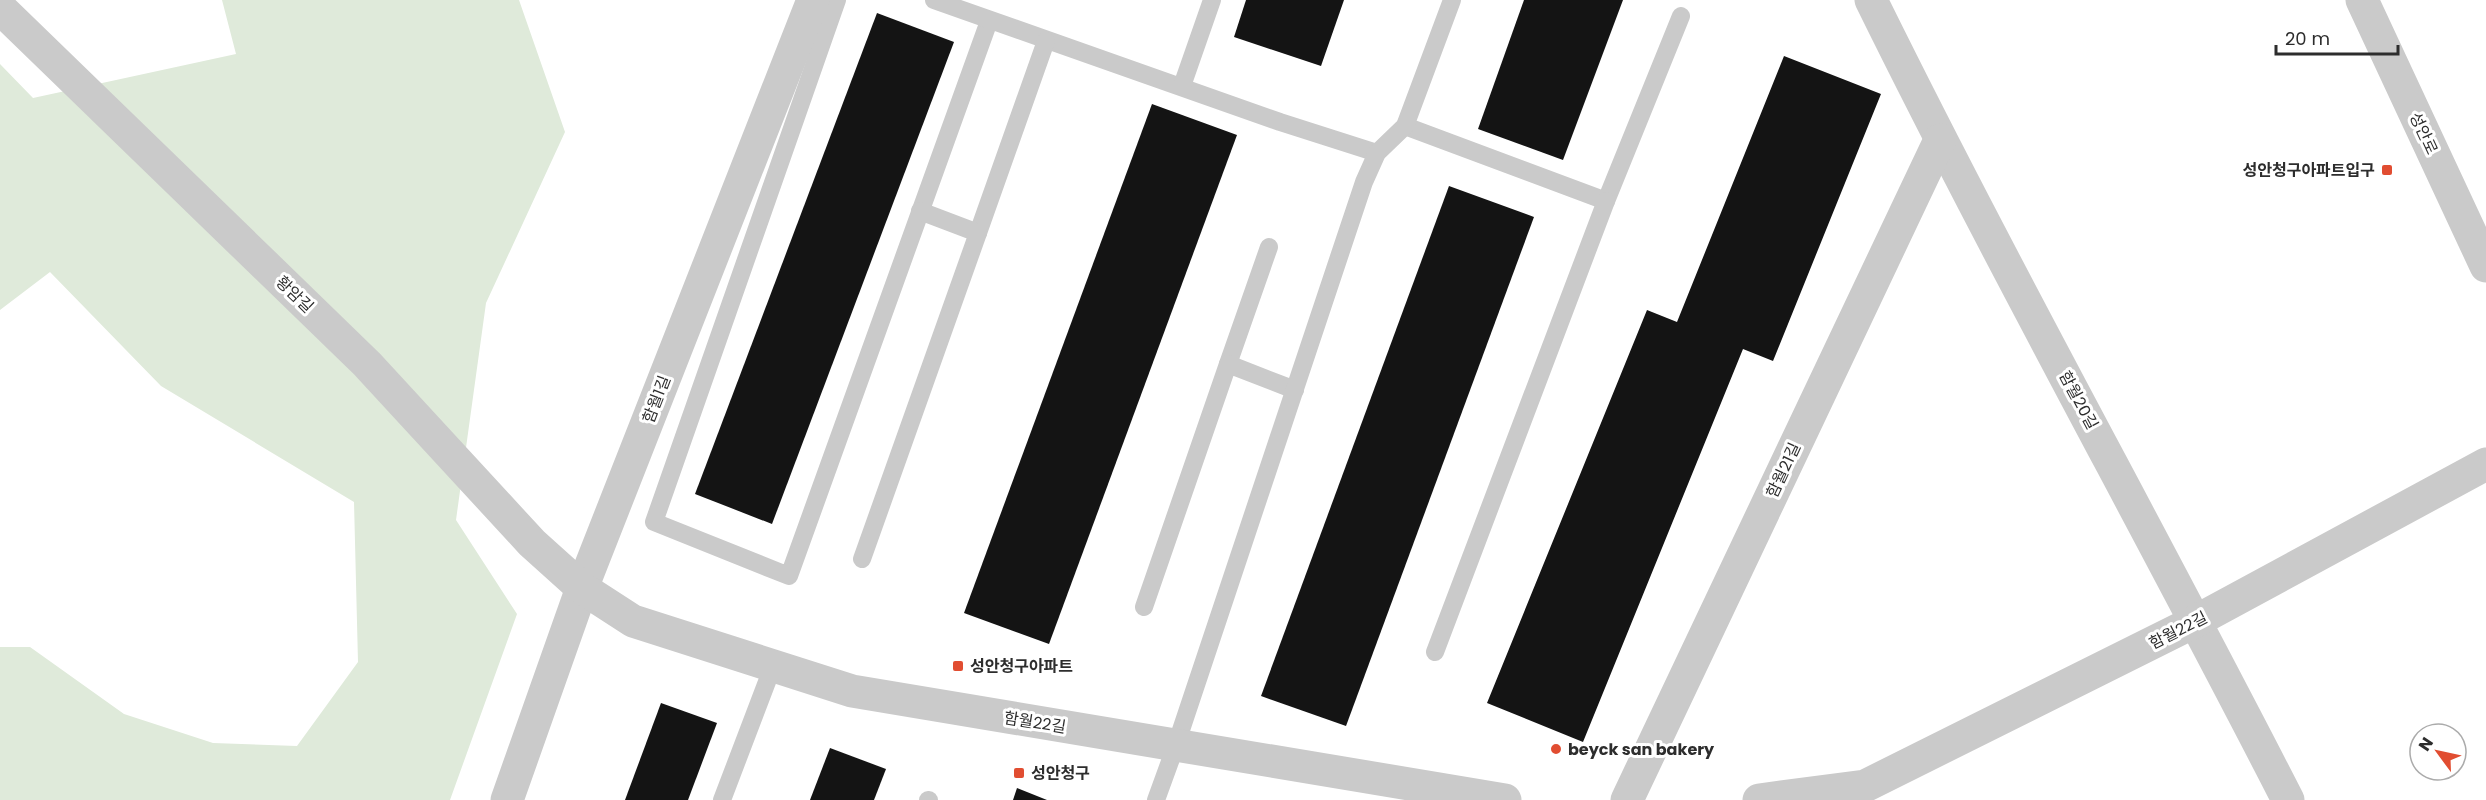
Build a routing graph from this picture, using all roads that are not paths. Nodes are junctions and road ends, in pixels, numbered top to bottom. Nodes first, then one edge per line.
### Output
1 (813, 0) edge
2 (837, 0) edge
3 (934, 0) edge
4 (1212, 0) edge
5 (1452, 0) edge
6 (1870, 0) edge
7 (2362, 0) edge
8 (0, 8) edge
9 (1680, 16) dead end
10 (989, 21) junction
11 (1046, 41) junction
12 (1182, 86) junction
13 (1405, 126) junction
14 (1940, 140) junction
15 (1377, 153) junction
16 (1606, 201) junction
17 (920, 211) junction
18 (978, 233) junction
19 (1269, 247) dead end
20 (2486, 266) edge
21 (1228, 364) junction
22 (1295, 390) junction
23 (2486, 464) edge
24 (862, 559) dead end
25 (582, 588) junction
26 (1144, 607) dead end
27 (2196, 621) junction
28 (1436, 652) dead end
29 (773, 666) junction
30 (1176, 746) junction
31 (1869, 793) edge
32 (507, 800) edge
33 (722, 800) edge
34 (1156, 800) edge
35 (1505, 800) edge
36 (1627, 800) edge
37 (1759, 800) edge
38 (2288, 800) edge

1 - 25 street, 함월1길
2 - 17 lane
3 - 10 lane
4 - 12 lane
5 - 13 lane
6 - 14 street, 함월20길
7 - 20 street, 성안로
8 - 25 street, 황암길
9 - 16 lane
10 - 11 lane
10 - 17 lane
11 - 12 lane
11 - 18 lane
12 - 15 lane
13 - 15 lane
13 - 16 lane
14 - 27 street, 함월20길
14 - 36 street, 함월21길
15 - 22 lane
16 - 28 lane
17 - 18 lane
18 - 24 lane
19 - 21 lane
21 - 22 lane
21 - 26 lane
22 - 30 lane
23 - 27 street, 함월22길
25 - 29 street, 함월22길
25 - 32 street, 함월1길
27 - 31 street, 함월22길
27 - 38 street, 함월20길
29 - 30 street, 함월22길
29 - 33 lane
30 - 34 lane
30 - 35 street, 함월22길
31 - 37 street, 함월22길

